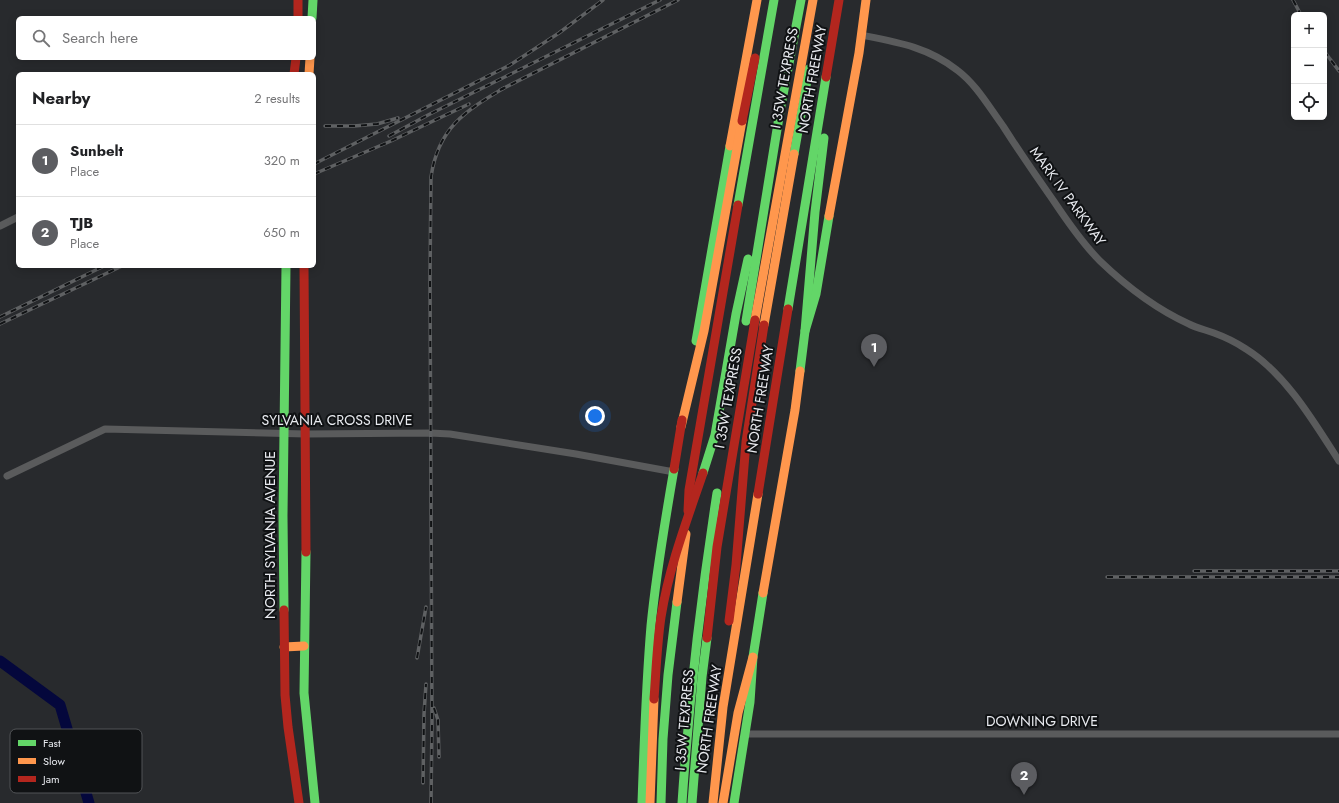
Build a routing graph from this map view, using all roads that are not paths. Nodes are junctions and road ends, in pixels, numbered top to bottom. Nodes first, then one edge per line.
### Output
1 (298, 0) edge
2 (312, 0) edge
3 (757, 0) edge
4 (768, 0) edge
5 (774, 0) edge
6 (801, 0) edge
7 (813, 0) edge
8 (819, 0) edge
9 (839, 0) edge
10 (866, 0) edge
11 (298, 16) edge
12 (312, 16) edge
13 (861, 35) junction
14 (296, 60) edge
15 (310, 60) edge
16 (828, 64) junction
17 (294, 72) edge
18 (309, 72) edge
19 (780, 111) junction
20 (16, 218) edge
21 (0, 226) edge
22 (286, 268) edge
23 (304, 268) edge
24 (805, 331) junction
25 (681, 427) junction
26 (285, 433) junction
27 (306, 434) junction
28 (1339, 461) edge
29 (674, 472) junction
30 (7, 476) dead end
31 (304, 646) junction
32 (284, 647) junction
33 (753, 657) junction
34 (723, 707) junction
35 (745, 734) junction
36 (1339, 734) edge
37 (299, 803) edge
38 (315, 803) edge
39 (642, 803) edge
40 (650, 803) edge
41 (661, 803) edge
42 (682, 803) edge
43 (692, 803) edge
44 (713, 803) edge
45 (723, 803) edge
46 (734, 803) edge

1 - 11 main road
2 - 12 main road
3 - 25 main road
4 - 25 main road
5 - 41 main road
6 - 19 main road, I 35W TEXPRESS
7 - 43 main road, I 35W TEXPRESS
8 - 34 main road
9 - 16 main road, NORTH FREEWAY
10 - 13 main road
13 - 24 main road
13 - 28 street, MARK IV PARKWAY
14 - 17 main road
15 - 18 main road
16 - 24 main road
16 - 34 main road, NORTH FREEWAY
19 - 40 main road, bridge
19 - 42 main road, I 35W TEXPRESS
20 - 21 street
22 - 26 main road, NORTH SYLVANIA AVENUE
23 - 27 main road
24 - 33 main road
25 - 29 main road
26 - 27 street, SYLVANIA CROSS DRIVE
26 - 30 street, SYLVANIA CROSS DRIVE
26 - 32 main road, NORTH SYLVANIA AVENUE
27 - 29 street, SYLVANIA CROSS DRIVE
27 - 31 main road
29 - 39 main road
31 - 32 main road
31 - 38 main road
32 - 37 main road, NORTH SYLVANIA AVENUE
33 - 35 main road
33 - 45 main road
34 - 44 main road, NORTH FREEWAY
35 - 36 street, DOWNING DRIVE
35 - 46 main road

